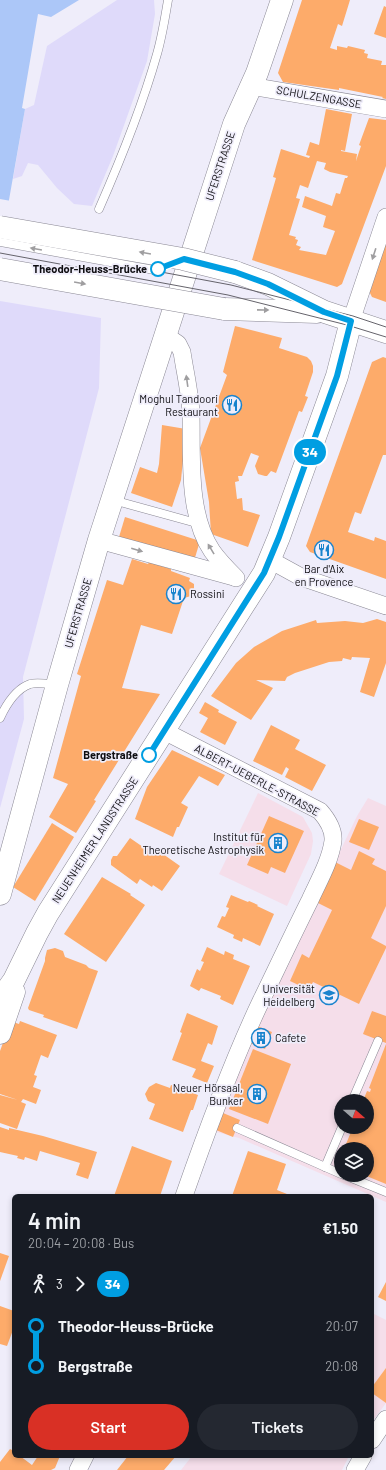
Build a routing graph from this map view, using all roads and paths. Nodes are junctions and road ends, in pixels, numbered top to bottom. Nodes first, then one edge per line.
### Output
1 (168, 0) edge
2 (282, 0) edge
3 (251, 86) junction
4 (386, 109) edge
5 (98, 209) dead end
6 (386, 217) edge
7 (0, 226) edge
8 (0, 242) edge
9 (184, 259) junction
10 (0, 269) edge
11 (324, 312) junction
12 (351, 321) junction
13 (386, 332) edge
14 (165, 335) junction
15 (113, 500) junction
16 (200, 525) junction
17 (99, 540) junction
18 (270, 560) junction
19 (245, 583) junction
20 (386, 606) edge
21 (57, 685) junction
22 (0, 718) edge
23 (164, 731) junction
24 (0, 894) edge
25 (14, 980) junction
26 (0, 1006) edge
27 (0, 1033) edge
28 (378, 1041) dead end
29 (355, 1094) edge
30 (237, 1128) dead end
31 (339, 1134) edge
32 (325, 1167) junction
33 (334, 1171) edge
34 (361, 1182) edge
35 (386, 1192) edge
36 (185, 1194) edge
37 (386, 1419) edge
38 (374, 1437) edge
39 (84, 1458) edge
40 (362, 1458) edge
41 (78, 1470) edge
42 (355, 1470) edge

1 - 5 lane
2 - 3 main road, UFERSTRASSE
3 - 4 street, SCHULZENGASSE
3 - 14 main road, UFERSTRASSE
6 -> 12 street
9 -> 7 main road, bridge
9 -> 8 lane, bridge
9 - 11 main road, bridge
10 -> 11 main road, bridge
11 - 12 main road
12 - 13 main road
12 - 18 main road, NEUENHEIMER LANDSTRASSE
14 - 15 main road, UFERSTRASSE
16 -> 14 street
15 - 16 lane
15 - 17 main road, UFERSTRASSE
19 -> 16 street
17 -> 19 street
17 - 21 main road, UFERSTRASSE
18 - 19 main road, NEUENHEIMER LANDSTRASSE
18 - 20 street
19 - 23 main road, NEUENHEIMER LANDSTRASSE
21 - 22 lane
21 - 24 main road, UFERSTRASSE
23 - 25 main road, NEUENHEIMER LANDSTRASSE
23 - 36 street, ALBERT-UEBERLE-STRASSE
25 - 26 main road, NEUENHEIMER LANDSTRASSE
25 - 27 main road, NEUENHEIMER LANDSTRASSE
28 - 29 lane
30 - 32 lane
31 - 32 lane
32 - 33 lane
34 - 35 lane
37 - 38 street
39 - 41 street
40 - 42 street

